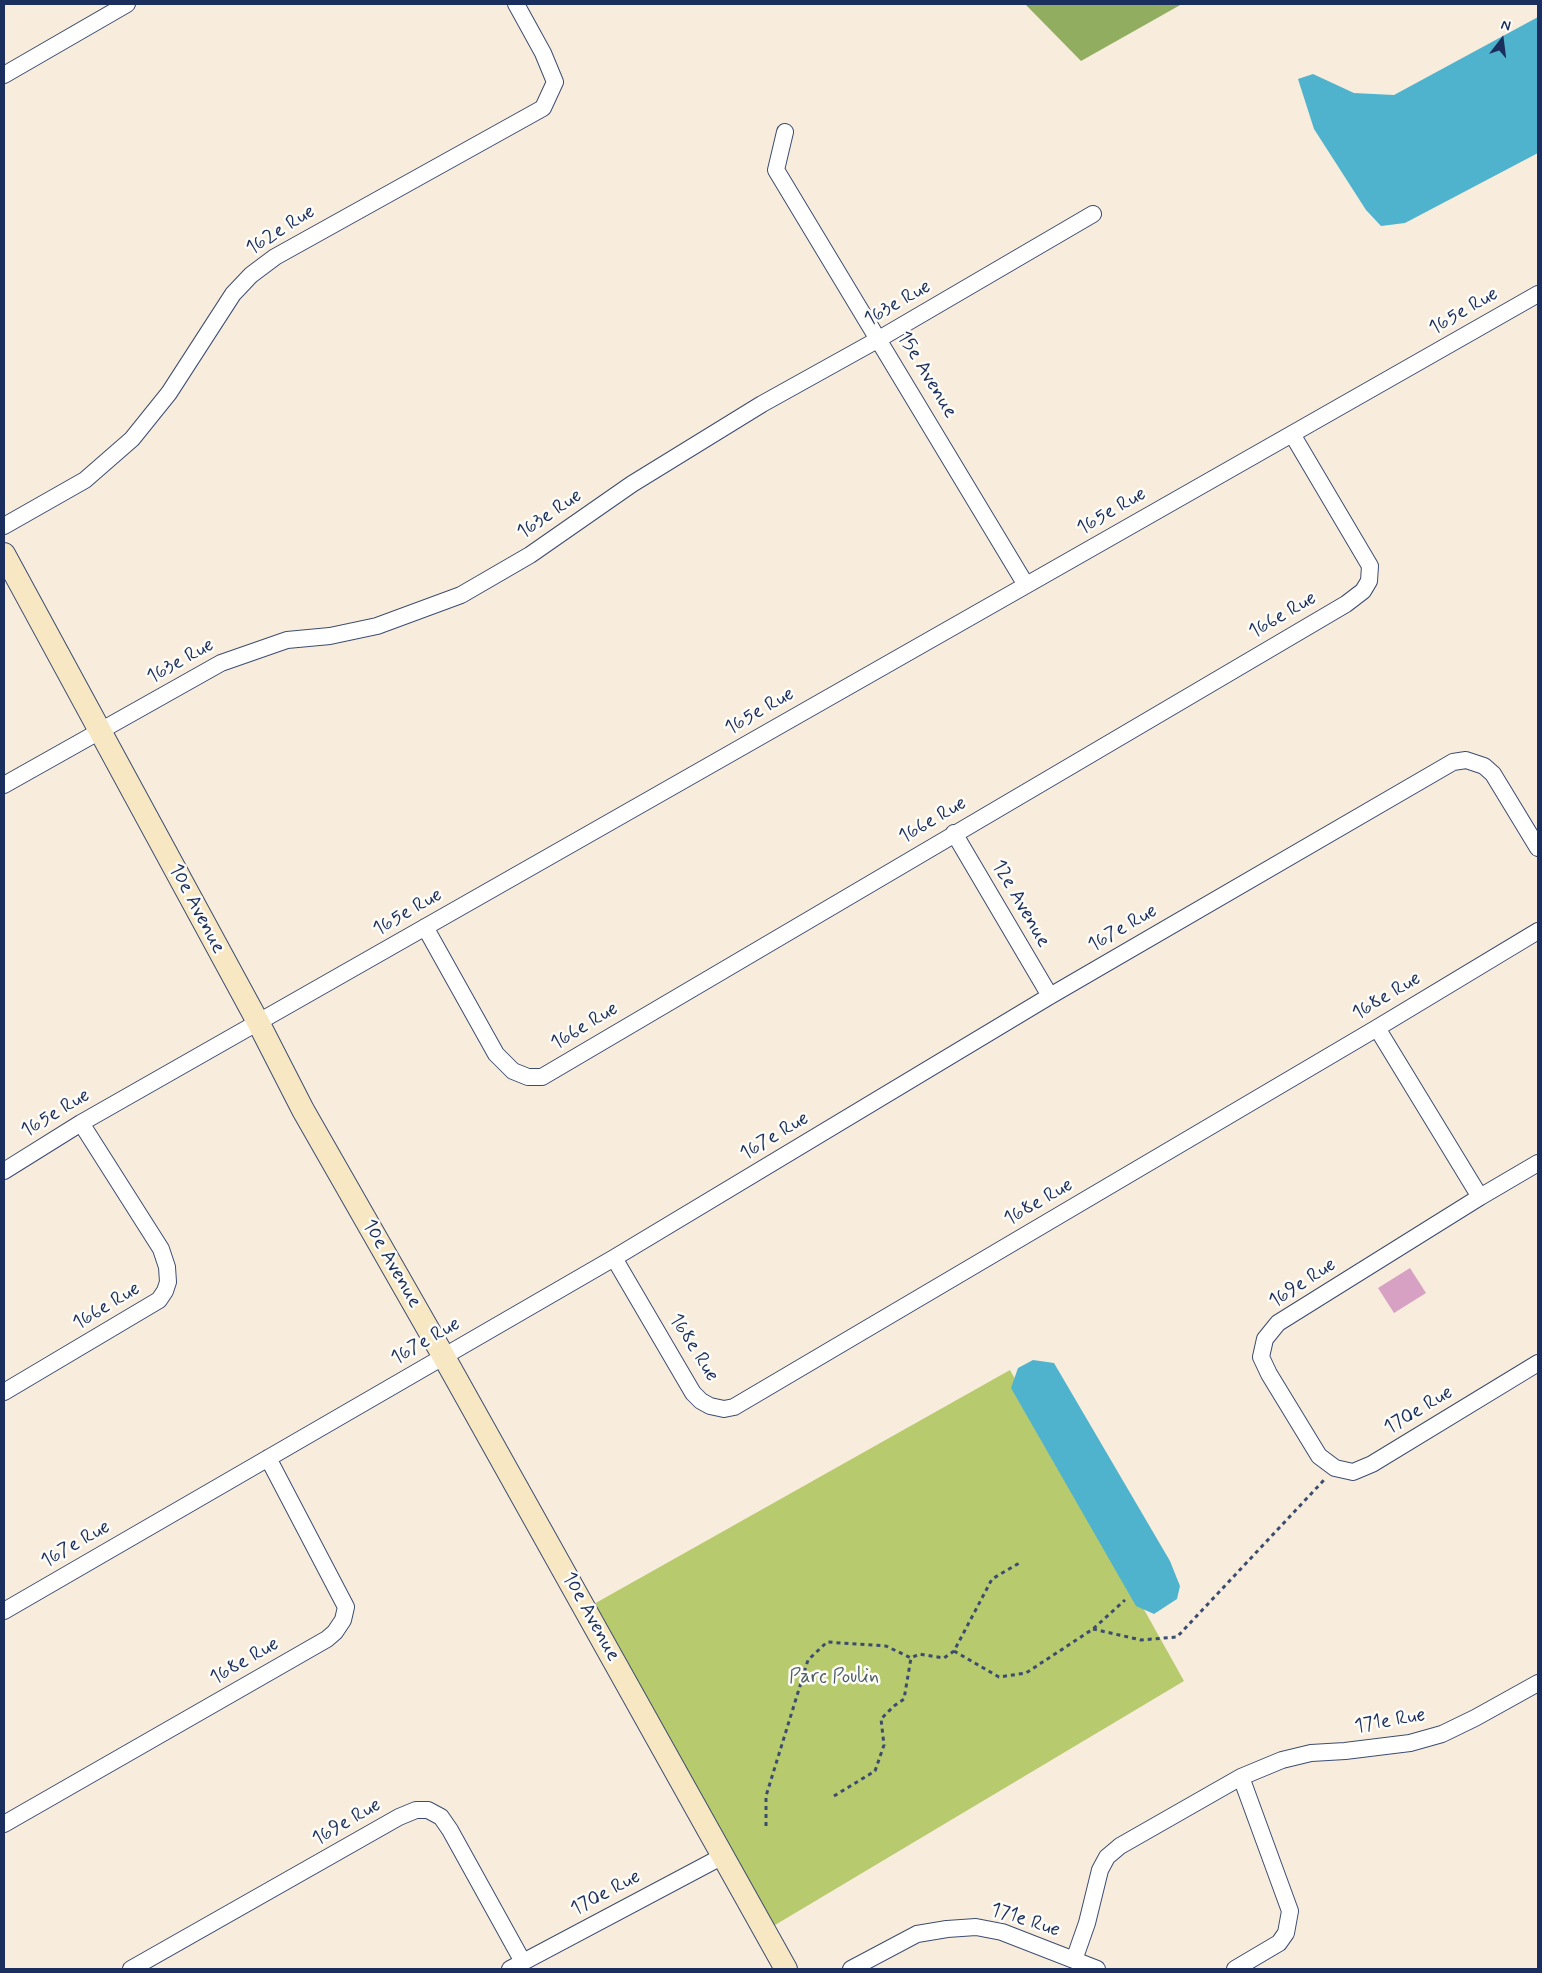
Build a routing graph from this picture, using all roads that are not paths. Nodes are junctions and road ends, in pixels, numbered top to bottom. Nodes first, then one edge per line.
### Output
1 (127, 4) edge
2 (516, 4) edge
3 (4, 75) edge
4 (785, 132) dead end
5 (1093, 214) dead end
6 (1538, 294) edge
7 (879, 339) junction
8 (1292, 434) junction
9 (4, 526) edge
10 (4, 554) edge
11 (1026, 585) junction
12 (100, 732) junction
13 (4, 784) edge
14 (954, 833) junction
15 (1538, 848) edge
16 (425, 927) junction
17 (1538, 930) edge
18 (1050, 996) junction
19 (258, 1022) junction
20 (1377, 1028) junction
21 (81, 1123) junction
22 (1538, 1162) edge
23 (4, 1171) edge
24 (1480, 1197) junction
25 (614, 1258) junction
26 (444, 1356) junction
27 (1538, 1363) edge
28 (4, 1392) edge
29 (268, 1458) junction
30 (1335, 1468) joint
31 (4, 1611) edge
32 (1538, 1684) edge
33 (1241, 1777) junction
34 (4, 1824) edge
35 (723, 1856) junction
36 (1074, 1960) junction
37 (517, 1966) edge
38 (131, 1969) edge
39 (786, 1969) edge
40 (851, 1969) edge
41 (1097, 1969) edge
42 (1235, 1969) edge

1 - 3 street
2 - 9 street, 162e Rue
4 - 7 street, 15e Avenue
5 - 7 street, 163e Rue
6 - 8 street, 165e Rue
7 - 11 street, 15e Avenue
7 - 12 street, 163e Rue
8 - 11 street, 165e Rue
8 - 14 street, 166e Rue
10 - 12 street, 10e Avenue
11 - 16 street, 165e Rue
12 - 13 street, 163e Rue
12 - 19 street, 10e Avenue
14 - 16 street, 166e Rue
14 - 18 street, 12e Avenue
15 - 18 street, 167e Rue
16 - 19 street, 165e Rue
17 - 20 street, 168e Rue
18 - 25 street, 167e Rue
19 - 21 street, 165e Rue
19 - 26 street, 10e Avenue
20 - 24 street
20 - 25 street, 168e Rue
21 - 23 street, 165e Rue
21 - 28 street, 166e Rue
22 - 24 street, 169e Rue
24 - 30 street, 169e Rue
25 - 26 street, 167e Rue
26 - 29 street, 167e Rue
26 - 35 street, 10e Avenue
27 - 30 street, 170e Rue
29 - 31 street, 167e Rue
29 - 34 street, 168e Rue
32 - 33 street, 171e Rue
33 - 36 street, 171e Rue
33 - 42 street
35 - 37 street, 170e Rue
35 - 39 street, 10e Avenue
36 - 40 street, 171e Rue
36 - 41 street, 171e Rue
37 - 38 street, 169e Rue

